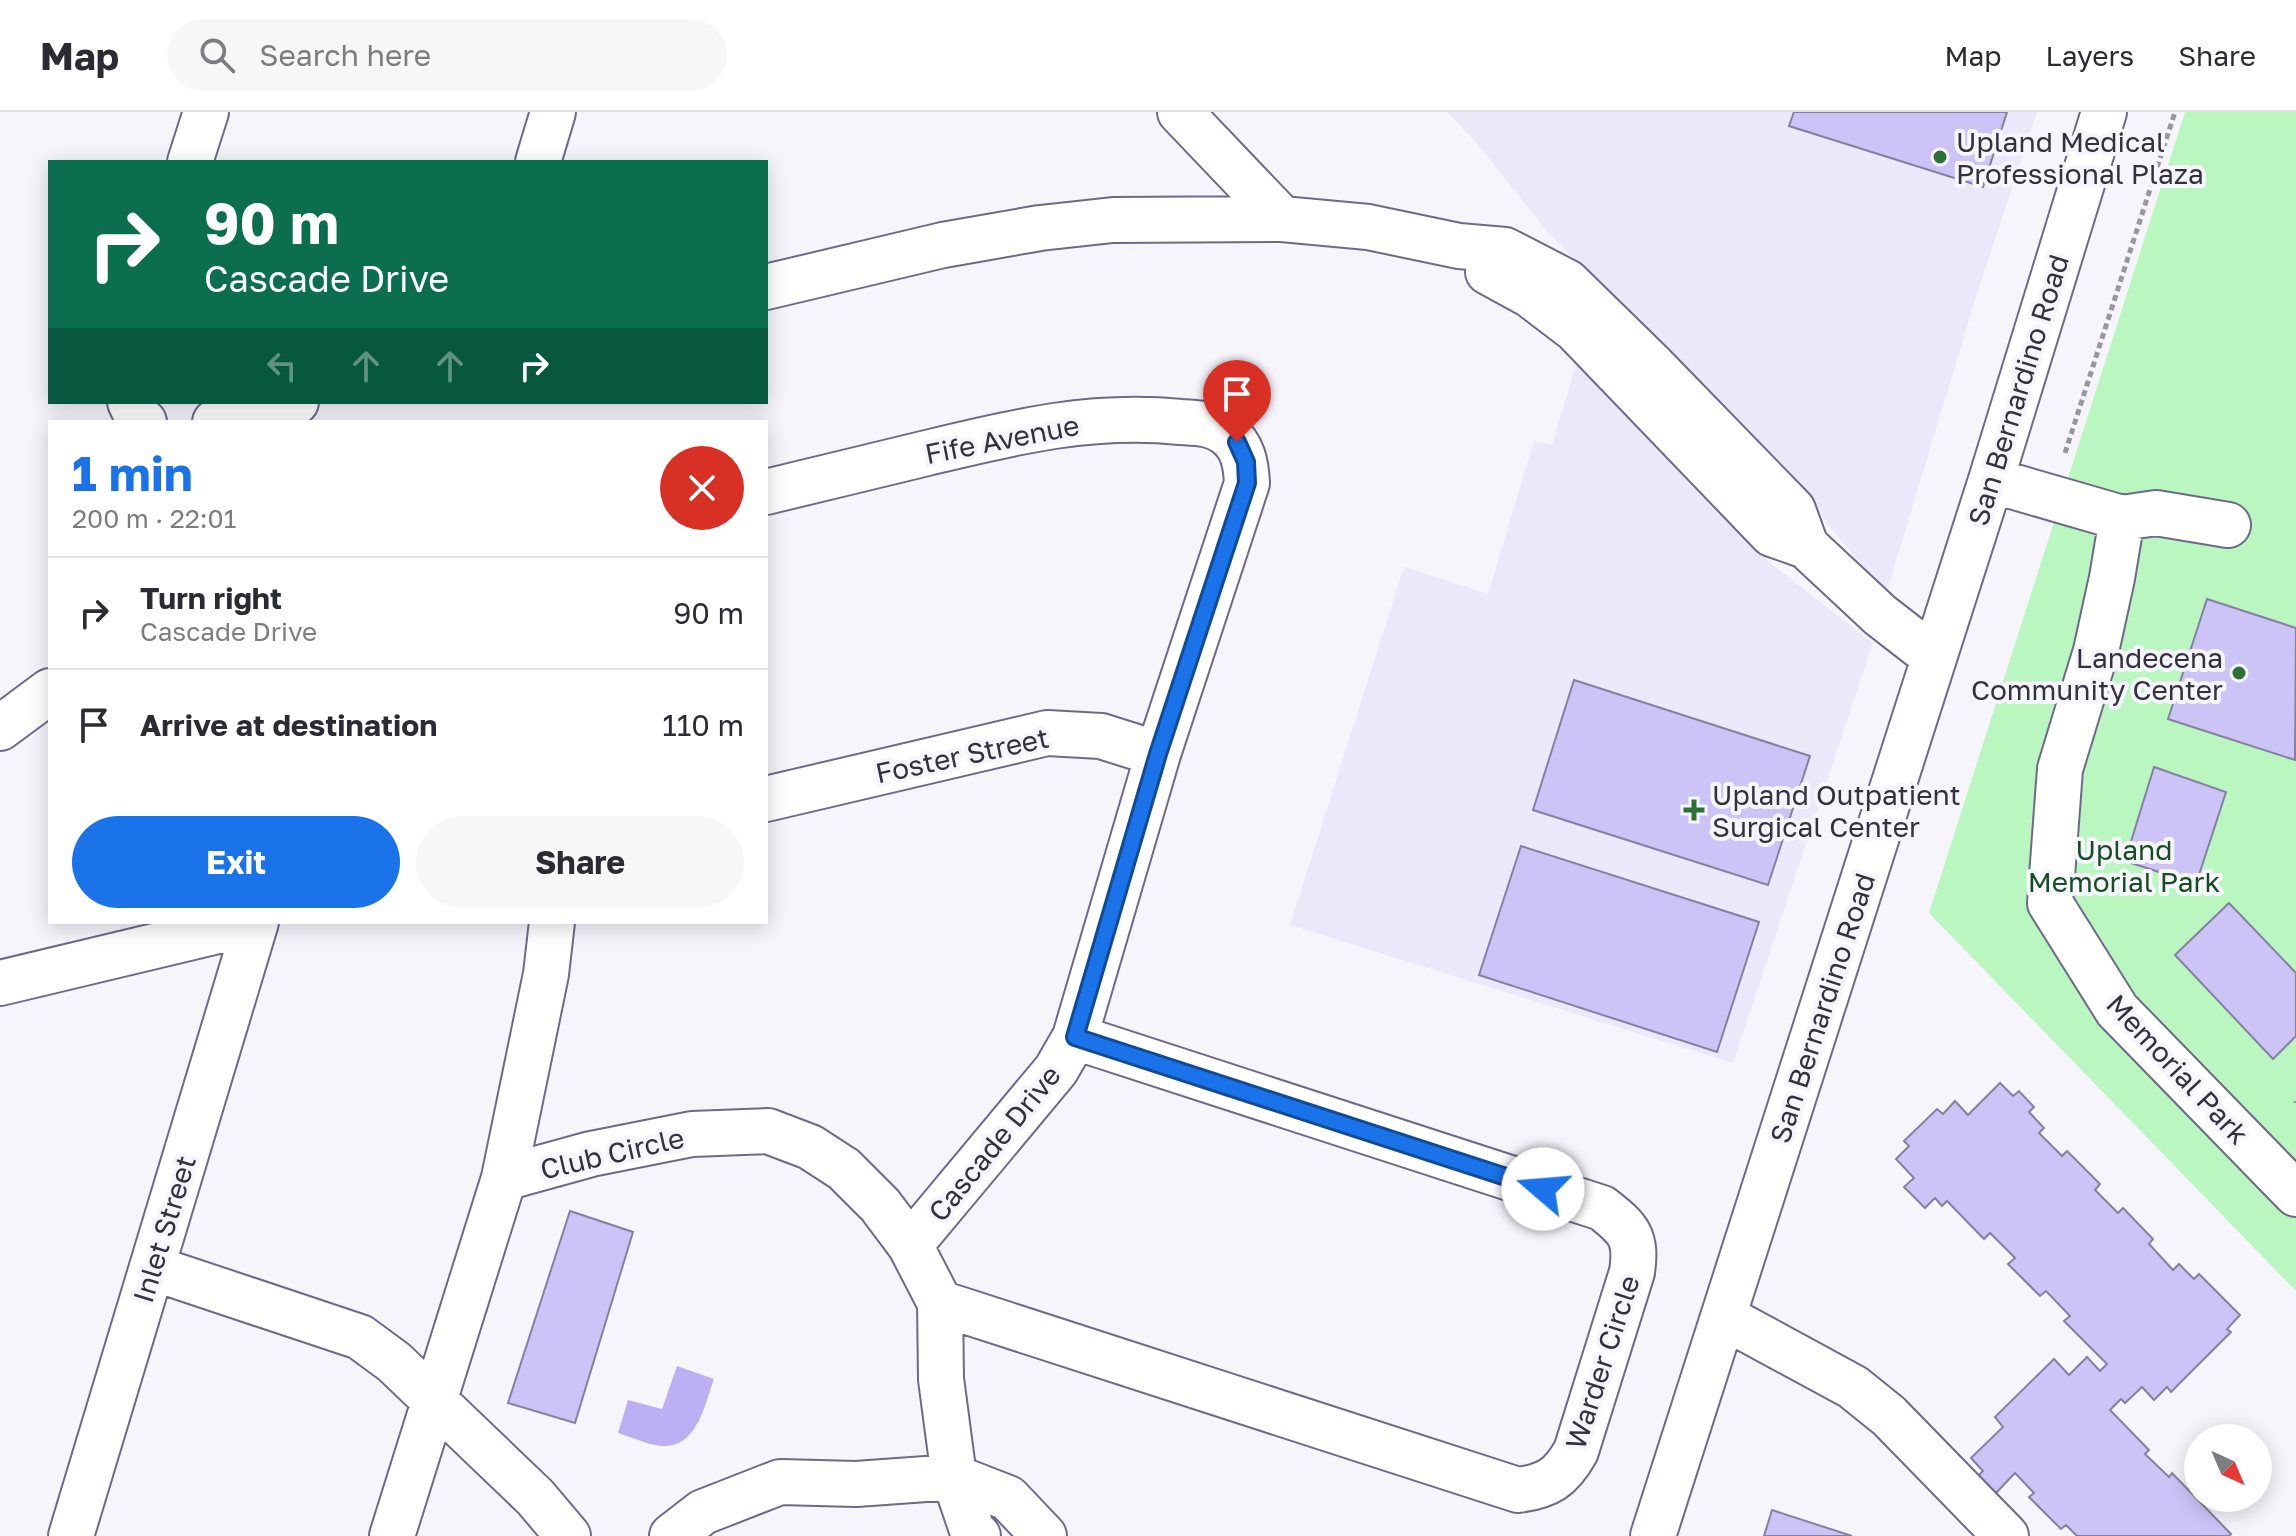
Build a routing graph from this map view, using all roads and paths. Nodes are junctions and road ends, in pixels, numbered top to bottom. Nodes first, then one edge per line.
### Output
1 (206, 112) edge
2 (553, 112) edge
3 (1180, 112) edge
4 (2104, 112) edge
5 (2175, 112) edge
6 (191, 160) edge
7 (539, 160) edge
8 (1282, 219) junction
9 (768, 287) edge
10 (288, 404) edge
11 (223, 420) edge
12 (1237, 442) joint
13 (2065, 453) dead end
14 (1991, 480) junction
15 (768, 492) edge
16 (2122, 518) junction
17 (2228, 525) dead end
18 (1934, 657) junction
19 (48, 692) edge
20 (0, 728) edge
21 (1158, 754) junction
22 (768, 799) edge
23 (247, 924) edge
24 (254, 924) edge
25 (552, 924) edge
26 (0, 983) edge
27 (1075, 1037) junction
28 (504, 1178) junction
29 (2296, 1194) edge
30 (910, 1245) junction
31 (153, 1268) junction
32 (940, 1303) junction
33 (1724, 1317) junction
34 (433, 1400) junction
35 (954, 1477) junction
36 (71, 1536) edge
37 (392, 1536) edge
38 (568, 1536) edge
39 (672, 1536) edge
40 (978, 1536) edge
41 (1044, 1536) edge
42 (1653, 1536) edge
43 (2006, 1536) edge

1 - 6 street
2 - 7 street
3 - 8 street
4 - 14 street, San Bernardino Road
5 - 13 path
8 - 9 street
8 - 18 street
10 - 11 street
12 - 15 street, Fife Avenue
12 - 21 street, Cascade Drive
14 - 16 street
14 - 18 street, San Bernardino Road
16 - 17 street
16 - 29 street, Memorial Park
18 - 33 street, San Bernardino Road
19 - 20 street
21 - 22 street, Foster Street
21 - 27 street, Cascade Drive
23 - 26 street
24 - 31 street, Inlet Street
25 - 28 street
27 - 30 street, Cascade Drive
27 - 32 street, Warder Circle
28 - 30 street, Club Circle
28 - 34 street, Club Circle
30 - 32 street, Cascade Drive
31 - 34 street
31 - 36 street, Inlet Street
32 - 35 street, Cascade Drive
33 - 42 street, San Bernardino Road
33 - 43 street
34 - 37 street, Club Circle
34 - 38 street
35 - 39 street
35 - 40 street, Cascade Drive
35 - 41 street

